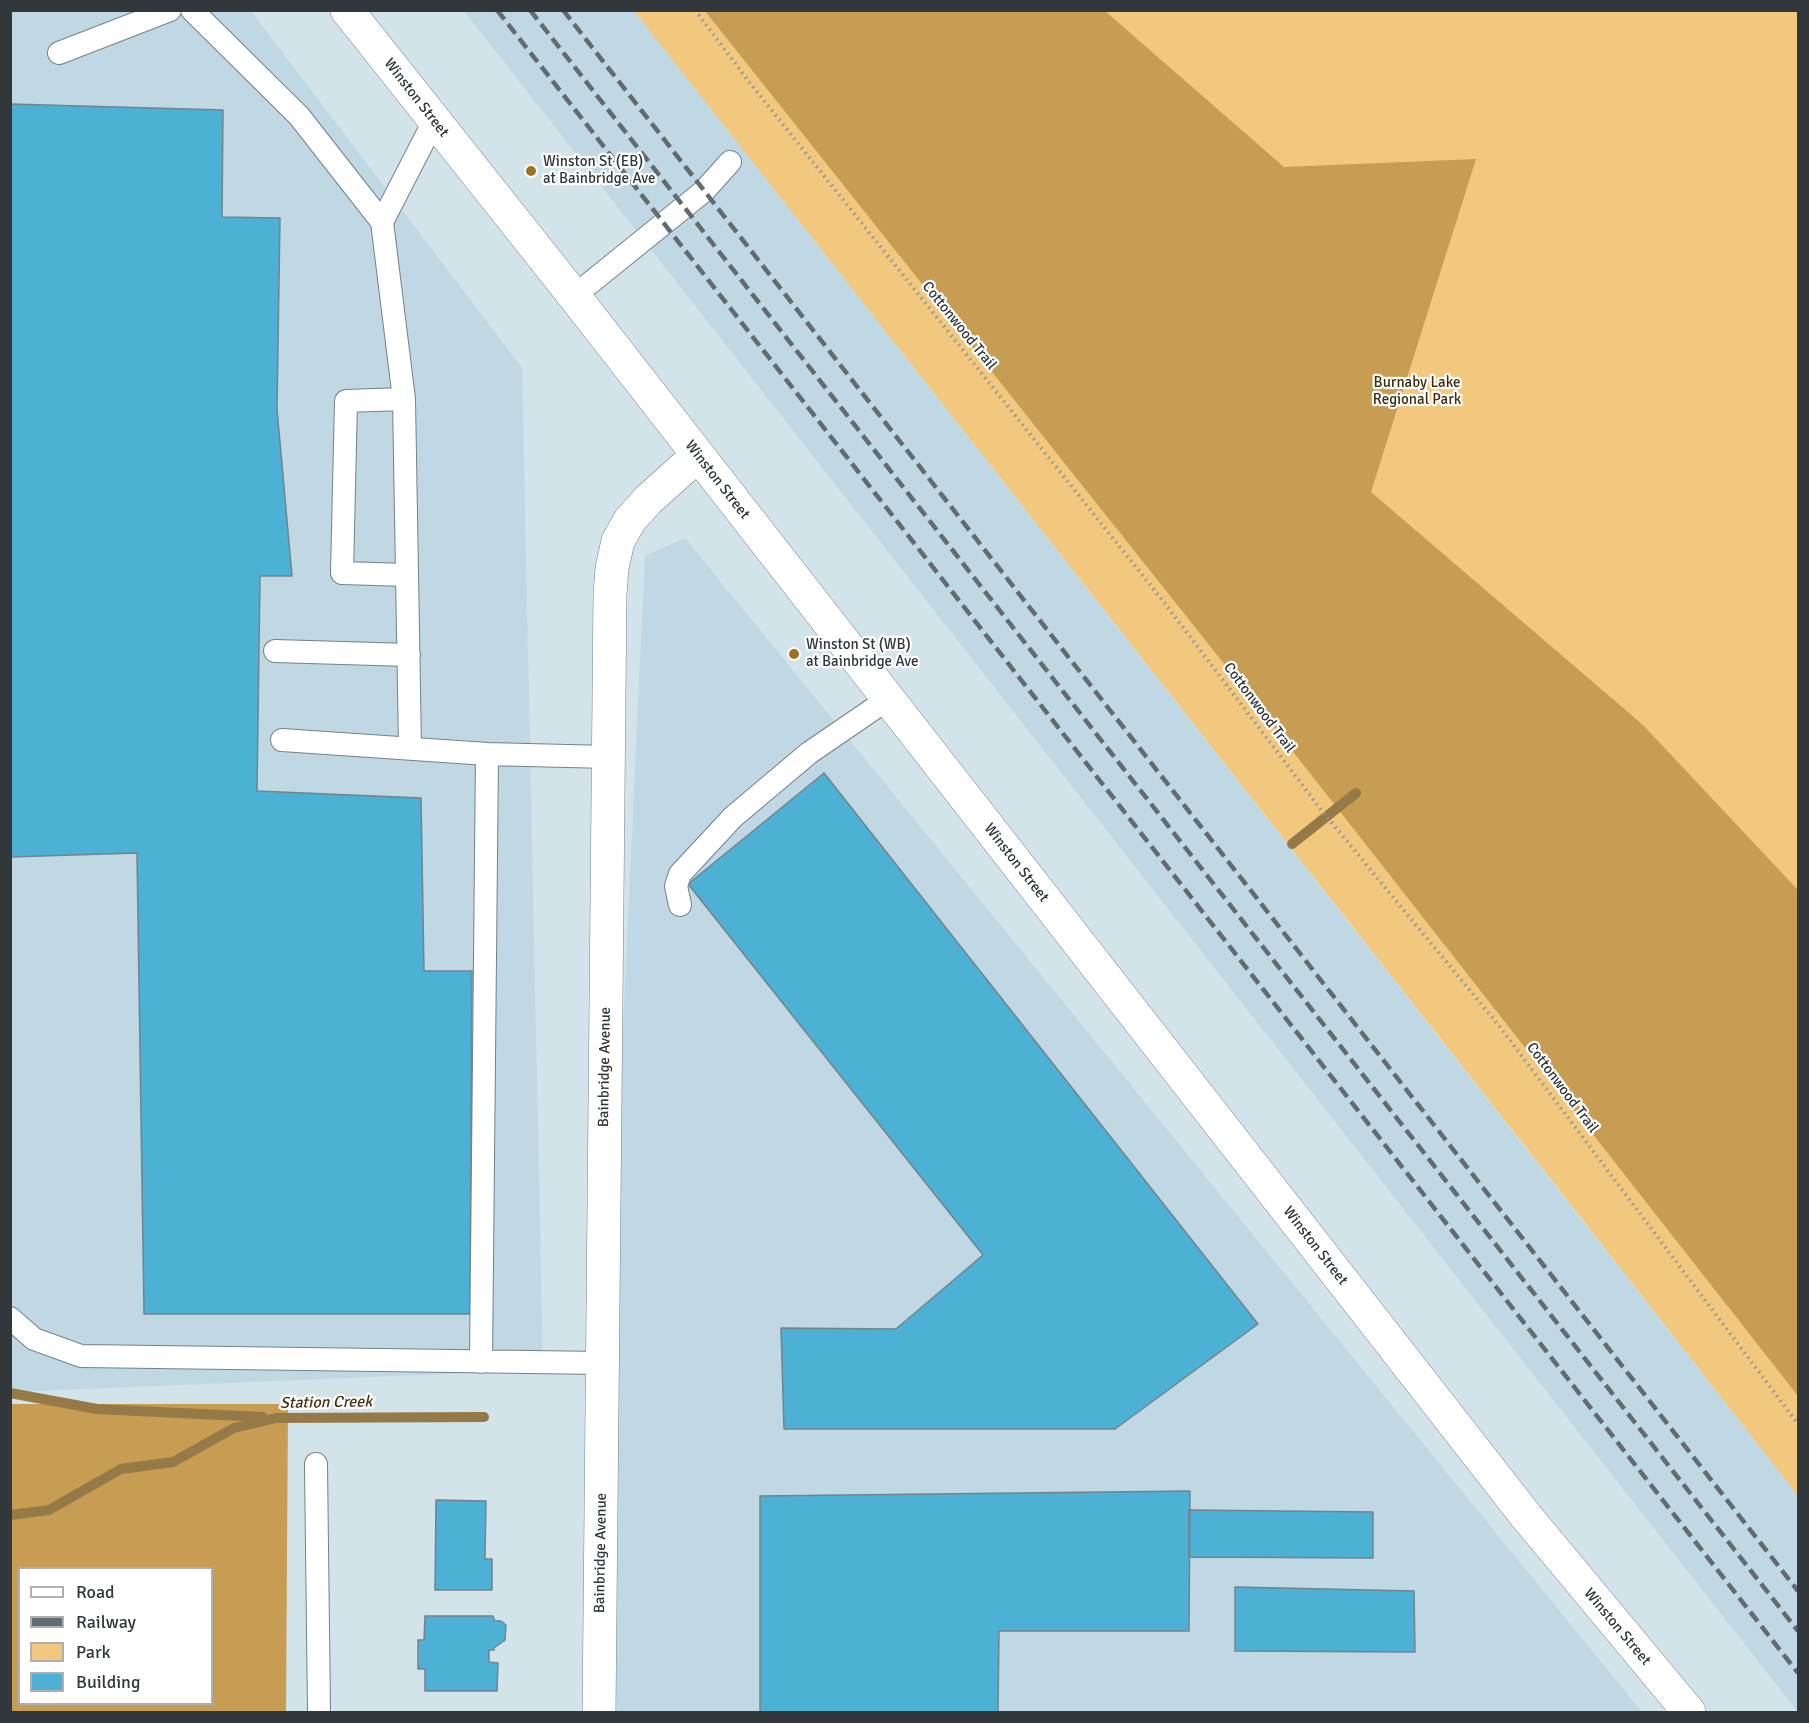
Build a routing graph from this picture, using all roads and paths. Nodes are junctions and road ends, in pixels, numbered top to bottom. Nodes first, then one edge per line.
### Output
1 (170, 10) edge
2 (192, 10) edge
3 (347, 10) edge
4 (695, 10) edge
5 (59, 53) dead end
6 (434, 121) junction
7 (730, 162) dead end
8 (382, 222) junction
9 (574, 296) junction
10 (404, 399) junction
11 (698, 455) junction
12 (407, 575) junction
13 (275, 651) dead end
14 (409, 655) junction
15 (888, 699) junction
16 (282, 740) dead end
17 (410, 747) junction
18 (487, 754) junction
19 (608, 757) junction
20 (680, 905) dead end
21 (10, 1318) edge
22 (481, 1362) junction
23 (603, 1363) junction
24 (1798, 1424) edge
25 (316, 1464) dead end
26 (319, 1713) edge
27 (599, 1713) edge
28 (1689, 1713) edge

1 - 5 lane
2 - 8 lane
3 - 6 street, Winston Street
4 - 24 path, Cottonwood Trail
6 - 8 lane
6 - 9 street, Winston Street
7 - 9 lane
8 - 10 lane
9 - 11 street, Winston Street
10 - 12 lane
10 - 12 lane
11 - 15 street, Winston Street
11 - 19 street, Bainbridge Avenue
12 - 14 lane
13 - 14 lane
14 - 17 lane
15 - 20 lane
15 - 28 street, Winston Street
16 - 17 lane
17 - 18 lane
18 - 19 lane
18 - 22 lane
19 - 23 street, Bainbridge Avenue
21 - 22 lane
22 - 23 lane
23 - 27 street, Bainbridge Avenue
25 - 26 lane

